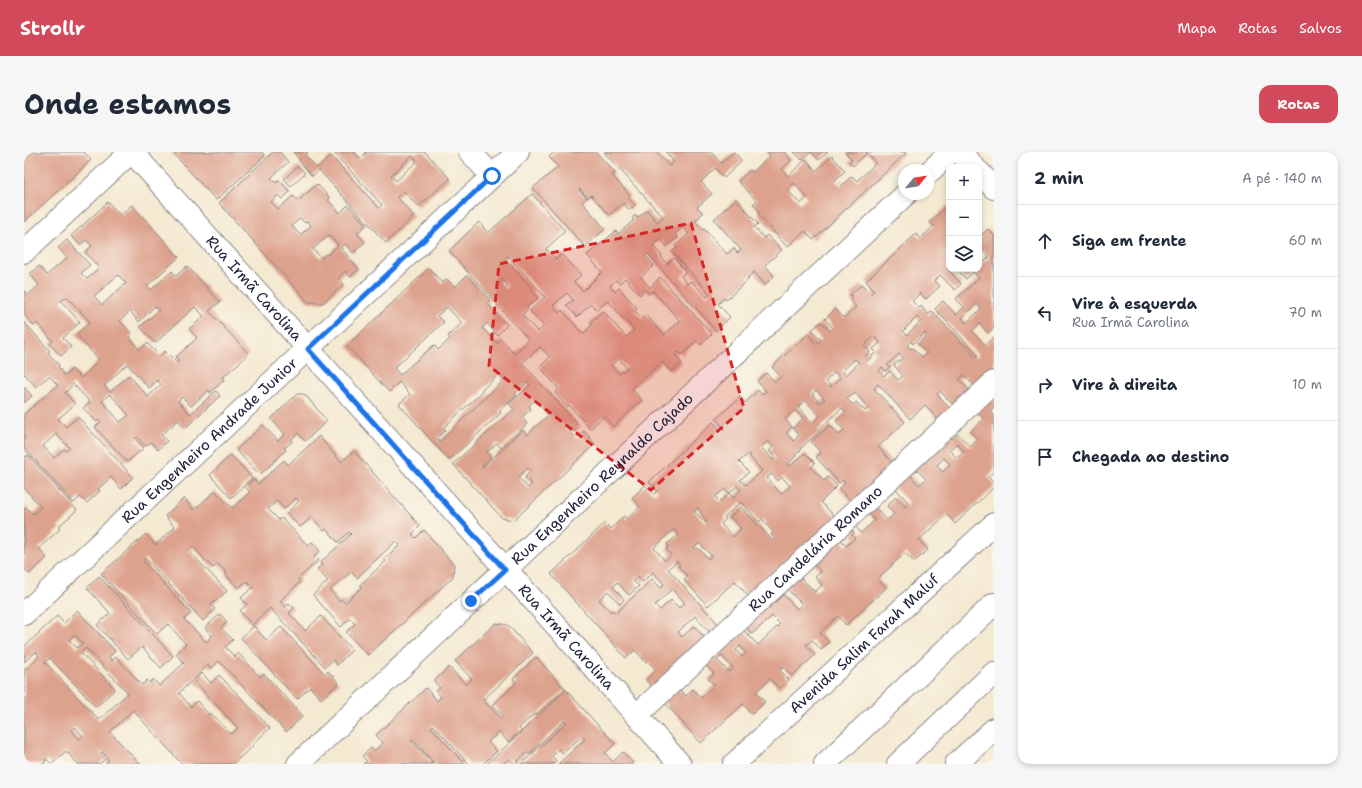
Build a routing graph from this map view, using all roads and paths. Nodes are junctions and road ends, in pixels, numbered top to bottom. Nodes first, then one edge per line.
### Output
1 (132, 152) edge
2 (470, 152) edge
3 (518, 152) edge
4 (951, 152) edge
5 (960, 152) edge
6 (971, 164) edge
7 (934, 168) edge
8 (982, 175) edge
9 (492, 176) junction
10 (994, 188) edge
11 (900, 200) edge
12 (24, 252) edge
13 (308, 349) junction
14 (994, 382) edge
15 (994, 524) edge
16 (505, 570) junction
17 (994, 604) edge
18 (24, 614) edge
19 (994, 673) edge
20 (637, 715) junction
21 (994, 729) edge
22 (298, 764) edge
23 (680, 764) edge
24 (734, 764) edge
25 (825, 764) edge
26 (898, 764) edge
27 (956, 764) edge

1 - 12 main road
1 - 13 main road, Rua Irmã Carolina
2 - 9 main road
3 - 9 main road, Rua Engenheiro Andrade Junior
4 - 7 main road
5 - 6 main road
8 - 10 main road
9 - 13 main road, Rua Engenheiro Andrade Junior
11 - 16 main road, Rua Engenheiro Reynaldo Cajado
13 - 16 main road, Rua Irmã Carolina
13 - 18 main road, Rua Engenheiro Andrade Junior
14 - 20 main road, Rua Candelária Romano
15 - 24 main road, Avenida Salim Farah Maluf
16 - 20 main road, Rua Irmã Carolina
16 - 22 main road, Rua Engenheiro Reynaldo Cajado
17 - 25 main road
19 - 26 main road
20 - 23 main road, Rua Irmã Carolina
21 - 27 main road

